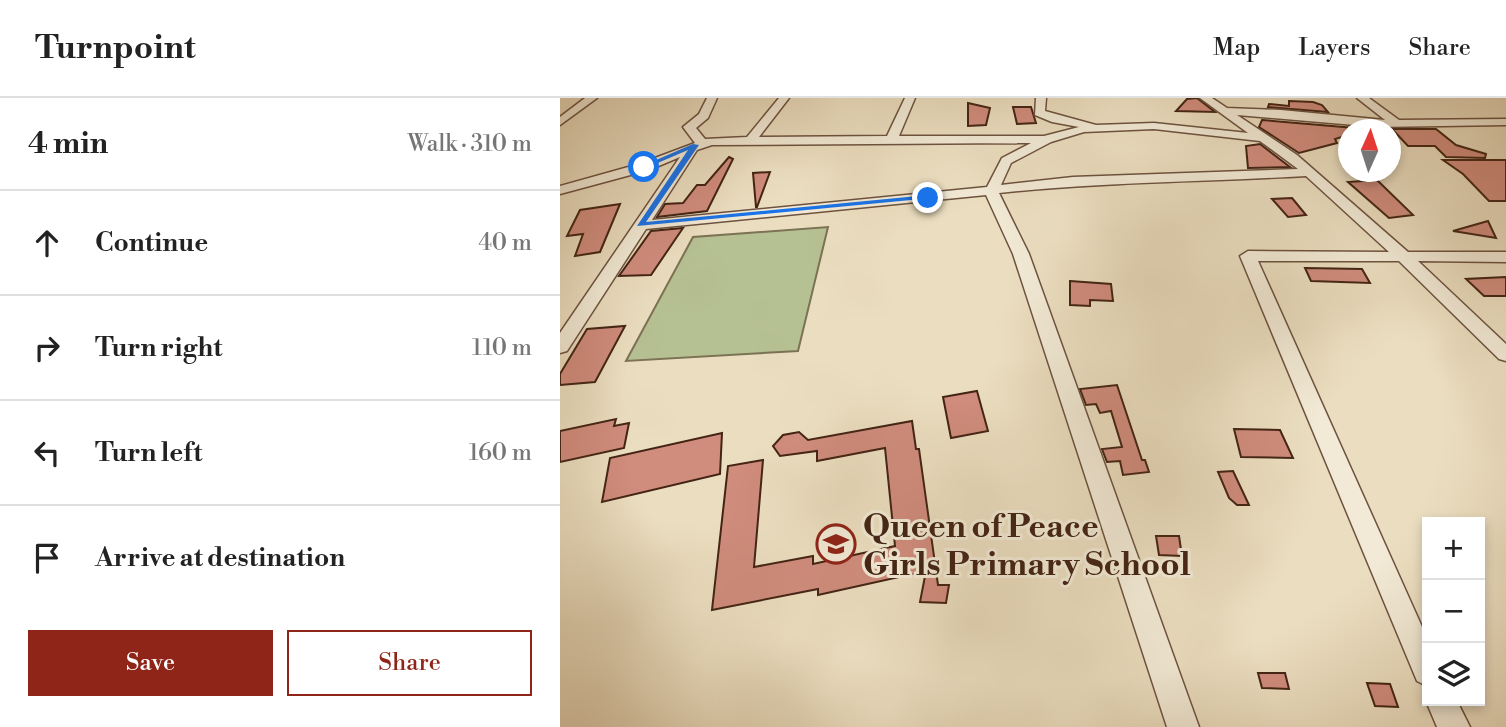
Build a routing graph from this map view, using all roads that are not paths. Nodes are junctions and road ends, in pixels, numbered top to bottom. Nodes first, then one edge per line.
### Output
1 (592, 98) edge
2 (712, 98) edge
3 (784, 98) edge
4 (910, 98) edge
5 (1041, 98) edge
6 (1205, 98) edge
7 (1362, 98) edge
8 (1223, 111) junction
9 (1390, 119) edge
10 (1338, 120) edge
11 (560, 121) edge
12 (1506, 122) edge
13 (1401, 124) edge
14 (1102, 127) junction
15 (1264, 138) junction
16 (892, 139) junction
17 (1047, 139) junction
18 (751, 140) junction
19 (698, 144) junction
20 (1308, 172) junction
21 (560, 190) edge
22 (991, 191) junction
23 (640, 225) junction
24 (1404, 257) junction
25 (1506, 257) edge
26 (560, 346) edge
27 (1506, 355) edge
28 (1422, 659) edge
29 (1444, 706) edge
30 (1183, 727) edge
31 (1454, 727) edge

1 - 11 street
2 - 19 street
3 - 18 street
4 - 16 street
5 - 14 street
6 - 8 street
7 - 9 street
8 - 10 street
8 - 15 street
12 - 13 street
14 - 15 street
14 - 17 street
15 - 20 street
16 - 17 street
16 - 18 street
17 - 22 street
18 - 19 street
19 - 21 street
19 - 23 street
20 - 22 street
20 - 24 street
22 - 23 street
22 - 30 street
23 - 26 street
24 - 25 street
24 - 27 street
24 - 28 street
29 - 31 street

